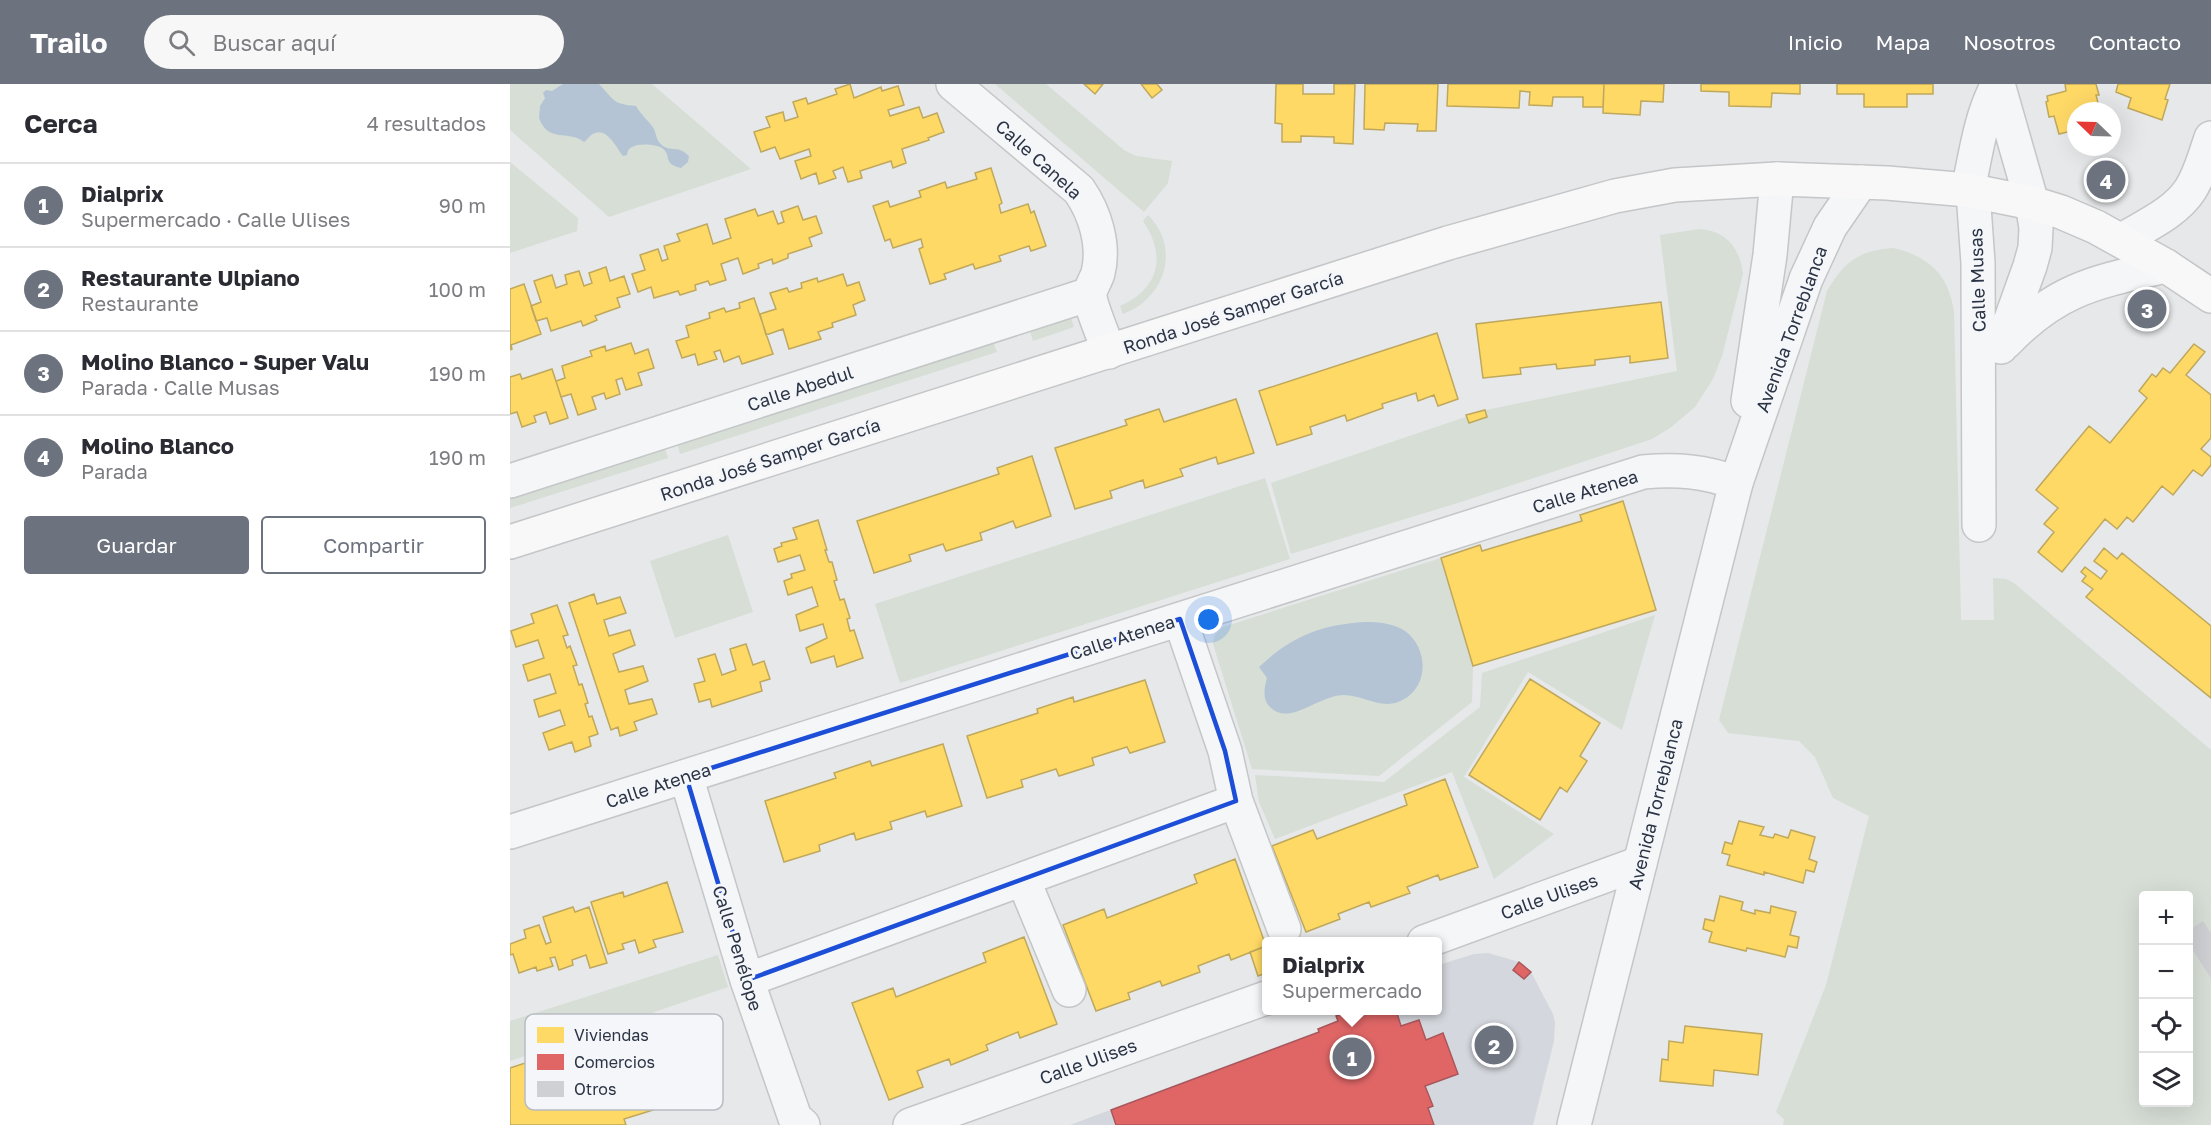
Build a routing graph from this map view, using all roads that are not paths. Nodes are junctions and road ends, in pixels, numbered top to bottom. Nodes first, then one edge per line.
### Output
1 (953, 84) edge
2 (1998, 84) edge
3 (2211, 138) edge
4 (1777, 179) junction
5 (1861, 182) junction
6 (1971, 191) junction
7 (2032, 203) junction
8 (2122, 240) junction
9 (2166, 266) junction
10 (1090, 294) junction
11 (2211, 296) edge
12 (1109, 352) junction
13 (1990, 358) junction
14 (510, 481) edge
15 (1736, 483) junction
16 (1979, 525) dead end
17 (510, 542) edge
18 (1180, 619) junction
19 (686, 776) junction
20 (1236, 801) junction
21 (510, 832) edge
22 (1640, 863) junction
23 (1023, 879) junction
24 (1284, 929) dead end
25 (1438, 937) edge
26 (747, 980) junction
27 (1069, 990) dead end
28 (1262, 999) edge
29 (790, 1123) edge
30 (910, 1125) edge
31 (1574, 1125) edge

1 - 10 street, Calle Canela
2 - 6 street, Calle Musas
2 - 7 street
3 - 8 street
4 - 5 main road, Ronda José Samper García
4 - 12 main road, Ronda José Samper García
4 - 15 street, Avenida Torreblanca
5 - 6 main road, Ronda José Samper García
5 - 15 street, Avenida Torreblanca
6 - 7 main road, Ronda José Samper García
6 - 13 street, Calle Musas
7 - 8 main road
7 - 13 street
8 - 9 main road
9 - 11 main road
9 - 13 street, Calle Musas
10 - 12 street
10 - 14 street, Calle Abedul
12 - 17 main road, Ronda José Samper García
13 - 16 street, Calle Musas
15 - 18 street, Calle Atenea
15 - 22 street, Avenida Torreblanca
18 - 19 street, Calle Atenea
18 - 20 street
19 - 21 street, Calle Atenea
19 - 26 street, Calle Penélope
20 - 23 street
20 - 24 street
22 - 25 street, Calle Ulises
22 - 31 street, Avenida Torreblanca
23 - 26 street
23 - 27 street
26 - 29 street, Calle Penélope
28 - 30 street, Calle Ulises

